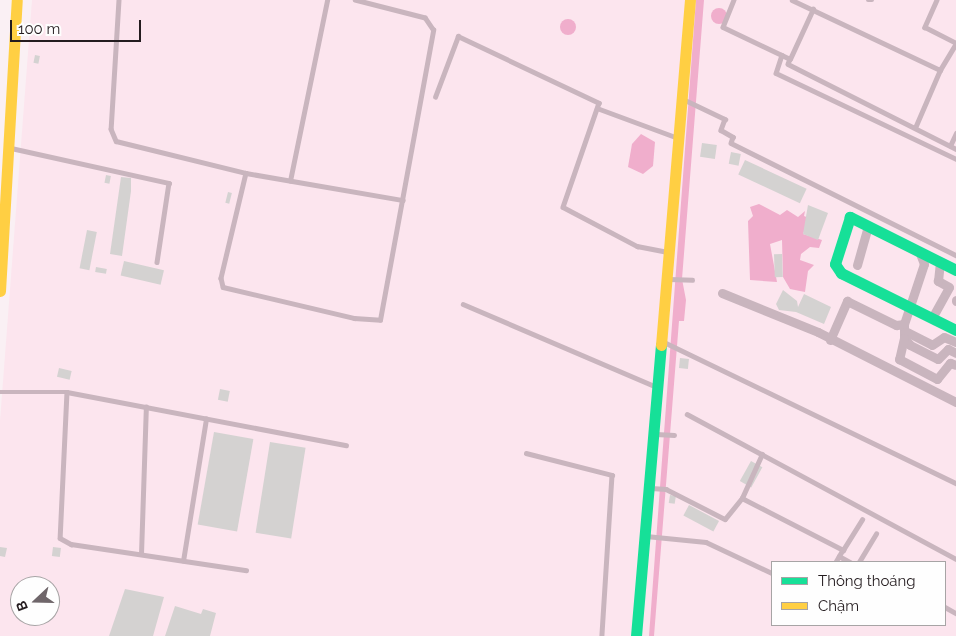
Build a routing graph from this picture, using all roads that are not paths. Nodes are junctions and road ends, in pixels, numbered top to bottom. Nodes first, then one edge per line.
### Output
1 (17, 0) edge
2 (119, 0) edge
3 (327, 0) edge
4 (355, 0) edge
5 (690, 0) edge
6 (734, 0) edge
7 (792, 0) edge
8 (937, 0) edge
9 (812, 9) junction
10 (956, 43) edge
11 (782, 55) junction
12 (790, 59) junction
13 (940, 70) junction
14 (435, 97) dead end
15 (685, 100) junction
16 (598, 108) junction
17 (915, 128) junction
18 (956, 133) edge
19 (679, 139) junction
20 (950, 146) junction
21 (8, 148) junction
22 (956, 149) edge
23 (956, 159) edge
24 (246, 173) junction
25 (290, 180) junction
26 (403, 200) junction
27 (868, 226) junction
28 (919, 251) junction
29 (671, 252) junction
30 (956, 255) edge
31 (938, 261) junction
32 (157, 262) dead end
33 (924, 264) junction
34 (857, 265) dead end
35 (956, 270) edge
36 (672, 279) junction
37 (692, 280) dead end
38 (0, 291) edge
39 (722, 293) dead end
40 (464, 304) dead end
41 (910, 306) junction
42 (932, 318) junction
43 (955, 328) edge
44 (904, 331) junction
45 (830, 340) junction
46 (956, 342) edge
47 (667, 344) junction
48 (956, 353) edge
49 (956, 365) edge
50 (660, 388) junction
51 (0, 392) edge
52 (67, 392) junction
53 (956, 402) edge
54 (146, 407) junction
55 (688, 414) dead end
56 (206, 419) junction
57 (660, 434) junction
58 (672, 435) dead end
59 (346, 445) dead end
60 (526, 453) dead end
61 (762, 454) junction
62 (956, 482) edge
63 (655, 488) junction
64 (742, 498) junction
65 (862, 520) dead end
66 (876, 534) dead end
67 (651, 536) junction
68 (843, 550) junction
69 (141, 554) junction
70 (840, 556) junction
71 (956, 559) edge
72 (183, 561) junction
73 (837, 561) edge
74 (848, 561) edge
75 (860, 561) edge
76 (246, 570) dead end
77 (771, 573) edge
78 (602, 636) edge
79 (636, 636) edge

1 - 21 main road
2 - 24 lane
3 - 25 lane
4 - 26 lane
5 - 15 main road
6 - 11 lane
7 - 9 lane
8 - 10 lane
9 - 12 lane
9 - 13 lane
10 - 13 lane
11 - 12 lane
11 - 23 lane
12 - 17 lane
13 - 17 lane
14 - 16 lane
15 - 19 main road
15 - 30 lane
16 - 19 lane
16 - 29 lane
17 - 20 lane
18 - 20 lane
19 - 29 main road
20 - 22 lane
21 - 32 lane
21 - 38 main road
24 - 25 lane
24 - 26 lane
25 - 26 lane
27 - 28 main road
27 - 34 street
27 - 41 main road
28 - 31 main road
28 - 33 street
29 - 36 main road
31 - 33 street
31 - 35 main road
31 - 42 street
33 - 41 street
36 - 37 lane
36 - 47 main road
39 - 45 street
40 - 50 lane
41 - 42 main road
41 - 44 street
42 - 43 main road
44 - 45 street
44 - 46 street
44 - 48 street
44 - 49 street
45 - 53 street
47 - 50 main road
47 - 62 lane
50 - 57 main road
51 - 52 lane
52 - 54 lane
52 - 69 lane
54 - 56 lane
54 - 69 lane
55 - 61 lane
56 - 59 lane
56 - 72 lane
57 - 58 lane
57 - 63 main road
60 - 78 lane
61 - 64 lane
61 - 71 lane
63 - 64 lane
63 - 67 main road
64 - 68 lane
65 - 68 lane
66 - 75 lane
67 - 77 lane
67 - 79 main road
68 - 70 lane
69 - 72 lane
70 - 73 lane
70 - 74 lane
72 - 76 lane

